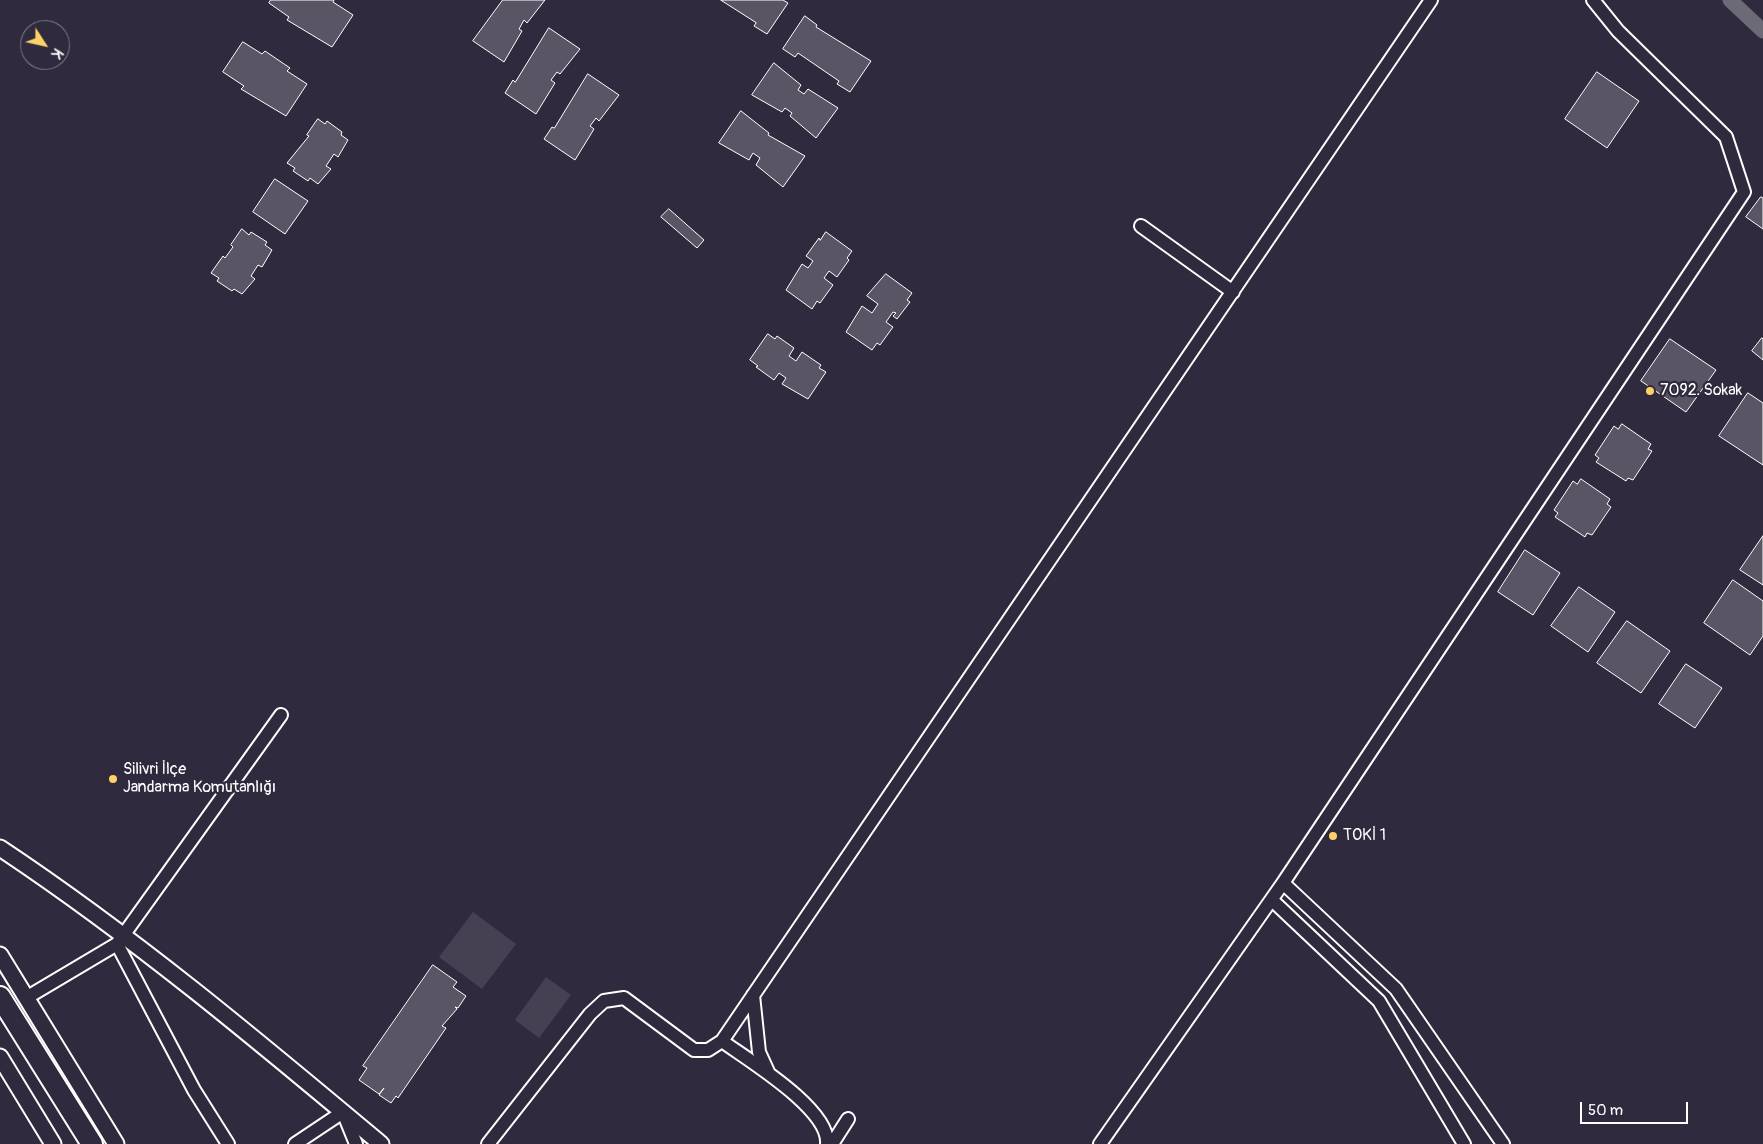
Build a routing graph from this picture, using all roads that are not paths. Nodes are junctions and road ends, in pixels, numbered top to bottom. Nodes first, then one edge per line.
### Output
1 (1431, 0) edge
2 (1593, 0) edge
3 (1141, 226) dead end
4 (1234, 292) junction
5 (281, 715) dead end
6 (0, 848) edge
7 (1283, 883) junction
8 (1272, 900) junction
9 (121, 941) junction
10 (0, 955) edge
11 (753, 995) junction
12 (0, 997) edge
13 (26, 998) junction
14 (722, 1041) junction
15 (0, 1058) edge
16 (769, 1074) junction
17 (343, 1112) junction
18 (848, 1119) dead end
19 (54, 1144) edge
20 (92, 1144) edge
21 (116, 1144) edge
22 (228, 1144) edge
23 (295, 1144) edge
24 (356, 1144) edge
25 (381, 1144) edge
26 (488, 1144) edge
27 (828, 1144) edge
28 (832, 1144) edge
29 (1100, 1144) edge
30 (1464, 1144) edge
31 (1503, 1144) edge

1 - 4 street
2 - 7 street
3 - 4 street
4 - 11 street
5 - 9 street
6 - 9 street
7 - 8 street
7 - 31 street
8 - 29 street
8 - 30 street
9 - 13 street
9 - 17 street
9 - 22 street
10 - 13 street
11 - 14 street
11 - 16 street
12 - 20 highway
13 - 21 street
14 - 16 street
14 - 26 street
15 - 19 street
16 - 27 street
17 - 23 street
17 - 24 street
17 - 25 street
18 - 28 street

